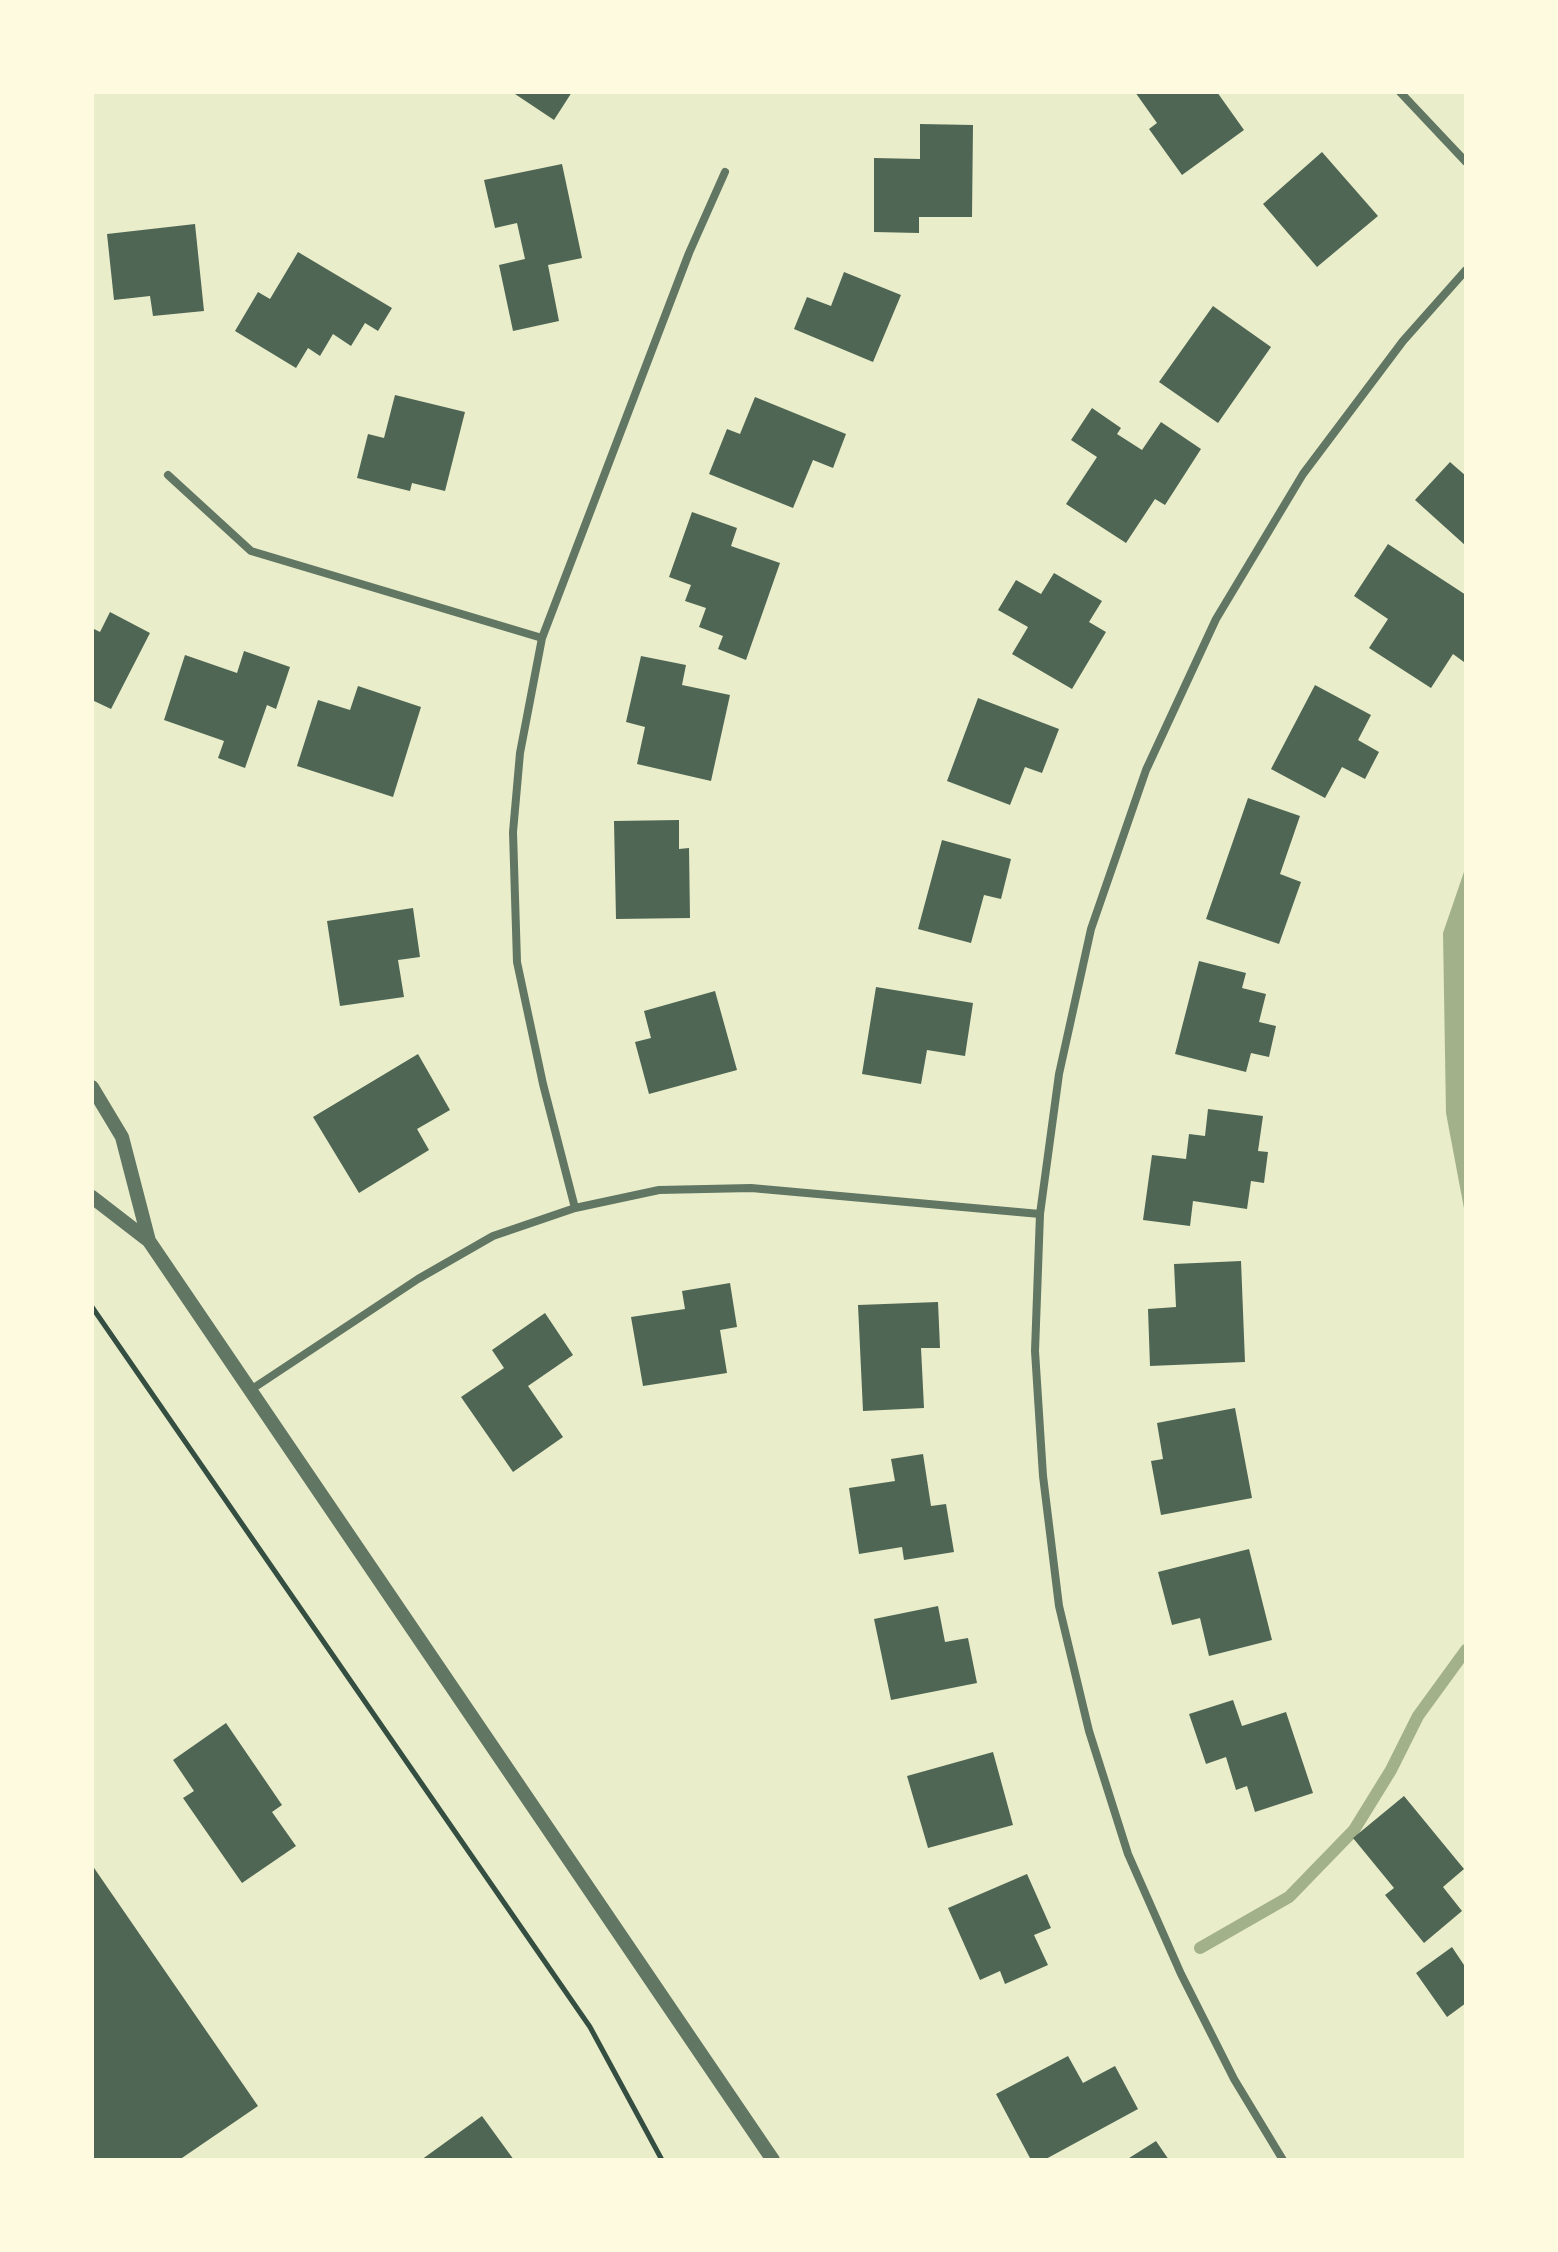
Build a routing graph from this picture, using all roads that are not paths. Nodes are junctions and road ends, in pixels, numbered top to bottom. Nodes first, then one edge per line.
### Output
1 (1400, 92) edge
2 (1466, 162) edge
3 (725, 172) dead end
4 (1466, 270) edge
5 (168, 475) dead end
6 (542, 638) junction
7 (92, 1087) edge
8 (92, 1197) edge
9 (575, 1208) junction
10 (1040, 1214) junction
11 (149, 1241) junction
12 (249, 1391) junction
13 (773, 2160) edge
14 (1283, 2160) edge

1 - 2 street
3 - 6 street
4 - 10 street
5 - 6 street
6 - 9 street
7 - 11 street
8 - 11 street
9 - 10 street
9 - 12 street
10 - 14 street
11 - 12 street
12 - 13 street

